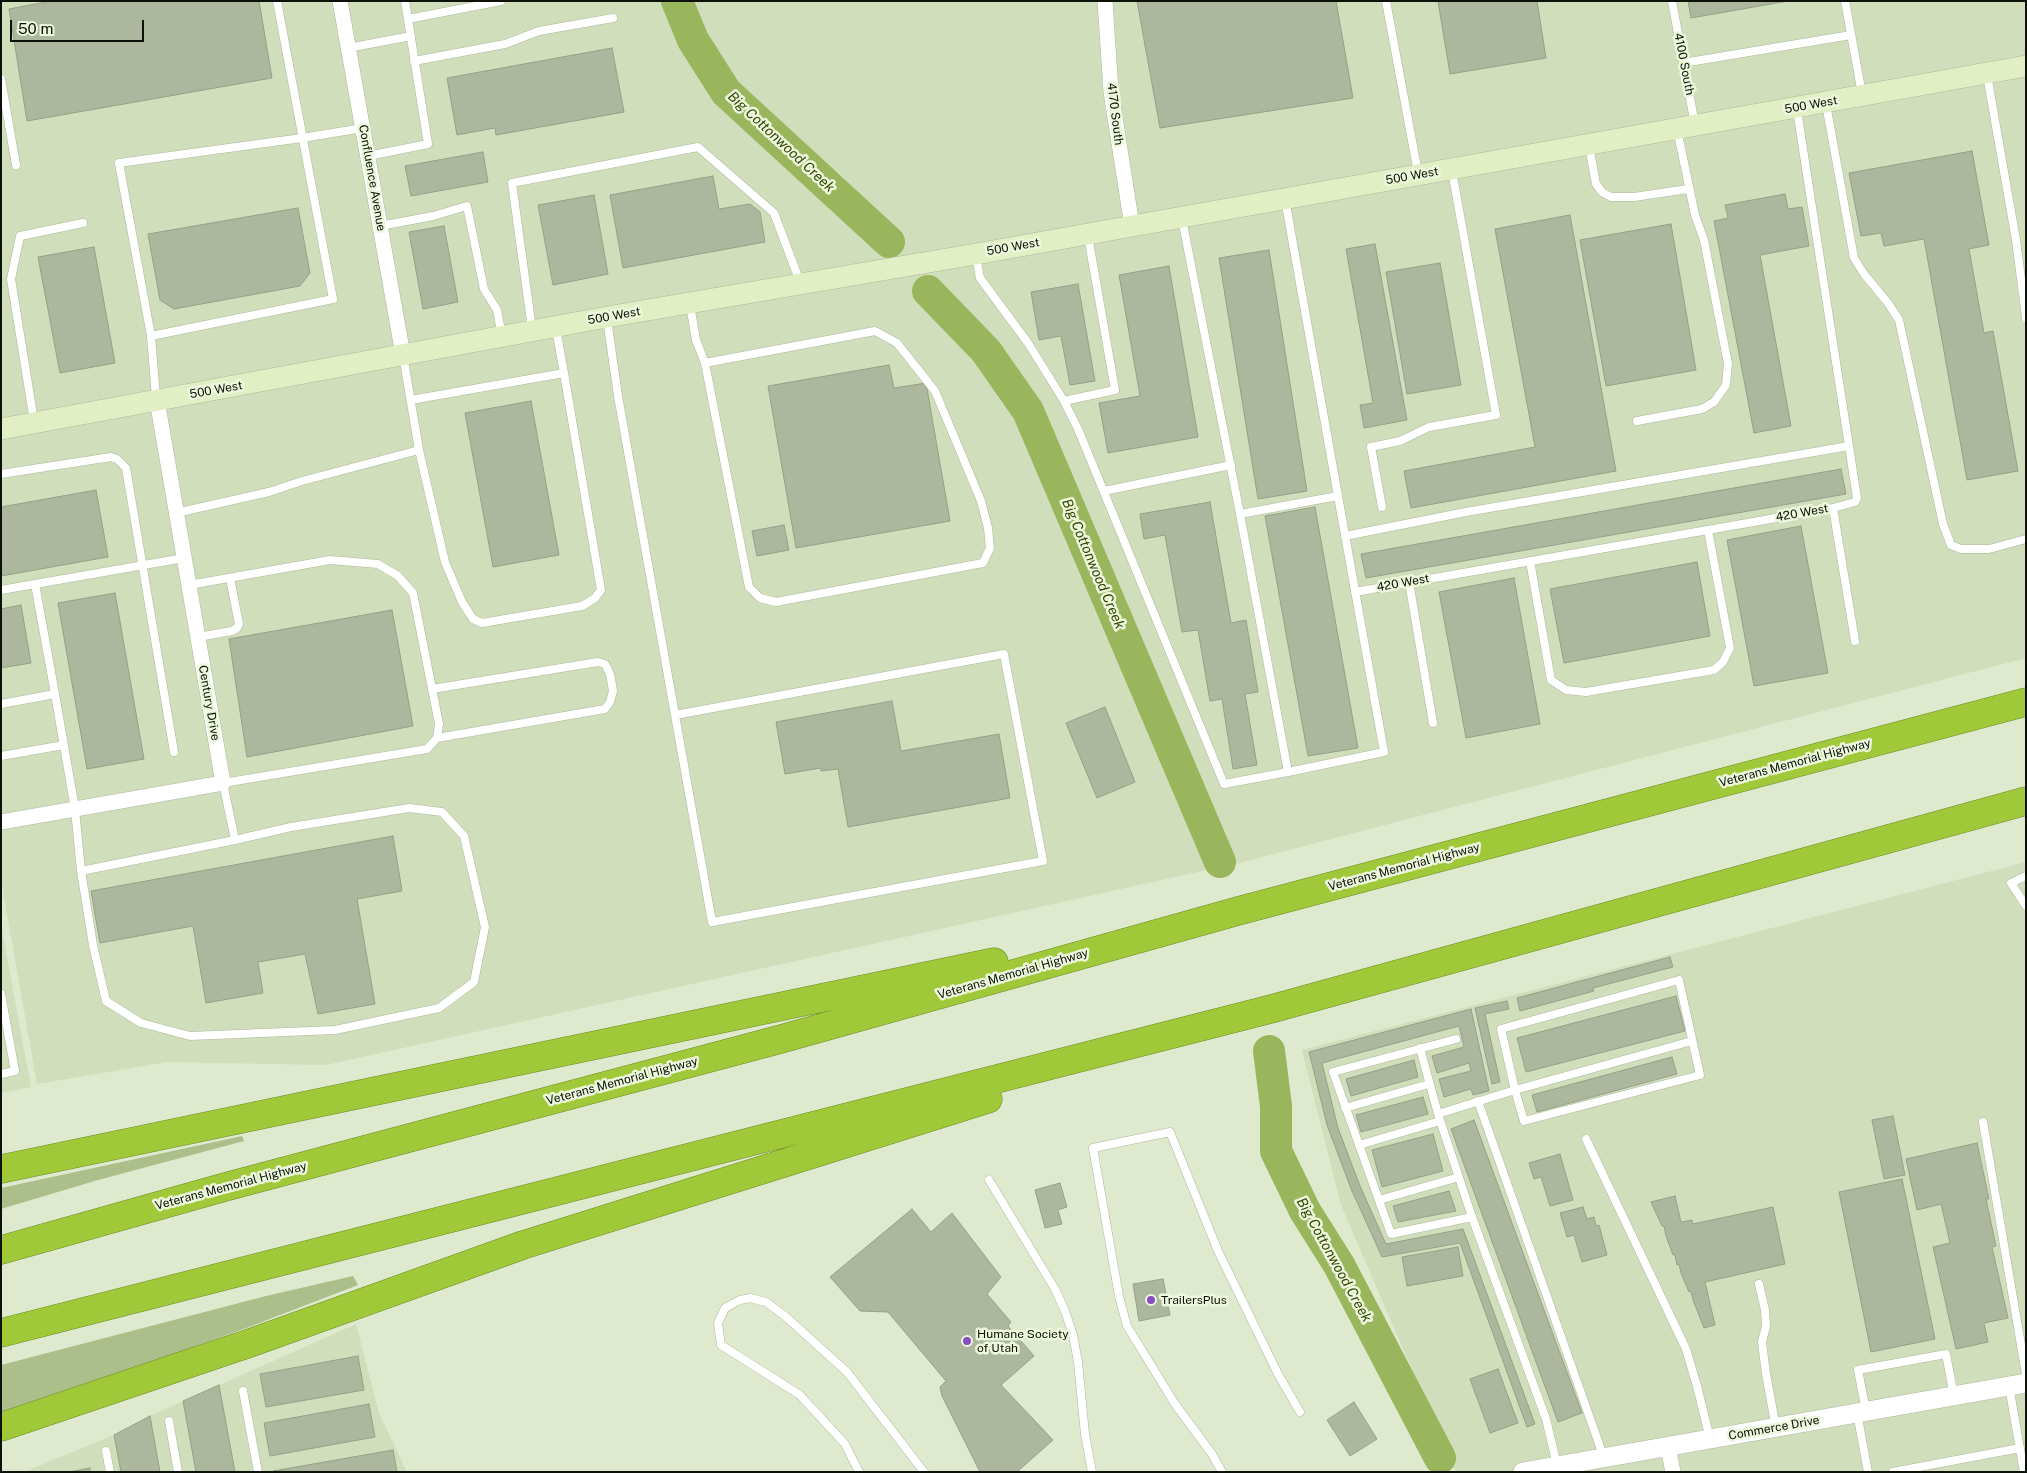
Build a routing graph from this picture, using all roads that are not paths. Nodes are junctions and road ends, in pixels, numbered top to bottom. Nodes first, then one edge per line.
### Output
1 (277, 1) edge
2 (340, 1) edge
3 (405, 1) edge
4 (501, 1) edge
5 (1105, 1) edge
6 (1386, 1) edge
7 (1672, 1) edge
8 (1845, 1) edge
9 (613, 18) dead end
10 (408, 19) junction
11 (1851, 35) junction
12 (410, 36) junction
13 (348, 48) junction
14 (414, 61) junction
15 (1683, 63) junction
16 (2026, 66) edge
17 (1987, 73) junction
18 (1, 79) edge
19 (1863, 96) junction
20 (1826, 102) junction
21 (1796, 108) junction
22 (363, 128) junction
23 (1686, 128) junction
24 (302, 138) junction
25 (1589, 144) junction
26 (368, 156) junction
27 (16, 165) dead end
28 (1452, 169) junction
29 (1418, 175) junction
30 (1688, 189) junction
31 (1285, 199) junction
32 (1182, 217) junction
33 (83, 223) dead end
34 (380, 226) junction
35 (1132, 226) junction
36 (1087, 234) junction
37 (976, 254) junction
38 (800, 284) junction
39 (690, 303) junction
40 (607, 318) junction
41 (2026, 318) edge
42 (556, 327) junction
43 (532, 331) junction
44 (151, 336) junction
45 (502, 336) junction
46 (403, 355) junction
47 (705, 363) junction
48 (564, 373) junction
49 (157, 400) junction
50 (411, 400) junction
51 (1064, 401) junction
52 (1637, 421) dead end
53 (34, 423) junction
54 (1, 429) edge
55 (1849, 446) junction
56 (419, 450) junction
57 (1231, 465) junction
58 (1, 474) edge
59 (1104, 491) junction
60 (1338, 496) junction
61 (1382, 508) dead end
62 (1834, 508) junction
63 (176, 513) junction
64 (1240, 514) junction
65 (1708, 530) junction
66 (1345, 536) junction
67 (2026, 539) edge
68 (184, 558) junction
69 (1530, 561) junction
70 (142, 566) junction
71 (230, 578) junction
72 (1409, 582) junction
73 (35, 584) junction
74 (189, 585) junction
75 (1, 590) edge
76 (1355, 592) junction
77 (198, 637) junction
78 (1855, 641) dead end
79 (432, 689) junction
80 (55, 694) junction
81 (2026, 702) edge
82 (1, 704) edge
83 (675, 715) junction
84 (1434, 723) dead end
85 (437, 738) junction
86 (64, 745) junction
87 (174, 752) dead end
88 (1, 756) edge
89 (1288, 772) junction
90 (223, 783) junction
91 (2026, 801) edge
92 (74, 809) junction
93 (1, 822) edge
94 (235, 840) junction
95 (81, 870) junction
96 (2026, 876) edge
97 (2026, 906) edge
98 (1238, 911) junction
99 (1, 994) edge
100 (1271, 1009) junction
101 (1456, 1038) dead end
102 (1692, 1041) junction
103 (1420, 1048) junction
104 (1, 1074) edge
105 (1430, 1084) junction
106 (1515, 1090) junction
107 (1478, 1101) junction
108 (1345, 1108) junction
109 (1439, 1118) junction
110 (1983, 1122) dead end
111 (1586, 1139) dead end
112 (1359, 1145) junction
113 (1, 1169) edge
114 (1459, 1177) junction
115 (989, 1180) dead end
116 (1379, 1200) junction
117 (1472, 1217) junction
118 (1, 1250) edge
119 (1759, 1284) dead end
120 (1, 1333) edge
121 (2026, 1374) edge
122 (2018, 1385) edge
123 (243, 1391) dead end
124 (1954, 1396) junction
125 (1300, 1412) dead end
126 (1862, 1412) junction
127 (169, 1421) dead end
128 (1, 1427) edge
129 (1776, 1428) junction
130 (1710, 1439) junction
131 (1668, 1447) junction
132 (2020, 1448) junction
133 (106, 1451) dead end
134 (1604, 1458) junction
135 (1557, 1465) junction
136 (110, 1472) edge
137 (178, 1472) edge
138 (258, 1472) edge
139 (859, 1472) edge
140 (924, 1472) edge
141 (1092, 1472) edge
142 (1222, 1472) edge
143 (1524, 1472) edge
144 (1673, 1472) edge
145 (1868, 1472) edge
146 (1893, 1472) edge
147 (2024, 1472) edge

1 - 24 lane
2 - 13 street, Confluence Avenue
3 - 10 lane
4 - 10 lane
5 - 35 street, 4170 South
6 - 29 lane
7 - 15 lane, 4100 South
8 - 11 lane
9 - 14 lane
10 - 12 lane
11 - 15 lane
11 - 19 lane
12 - 13 lane
12 - 14 lane
13 - 22 street, Confluence Avenue
14 - 26 lane
15 - 23 lane, 4100 South
16 - 17 main road, 500 West
17 - 19 main road, 500 West
17 - 41 lane
18 - 27 lane
19 - 20 main road, 500 West
20 - 21 main road, 500 West
20 - 67 lane
21 - 23 main road, 500 West
21 - 55 lane, 420 West
22 - 24 lane
22 - 26 street, Confluence Avenue
23 - 25 main road, 500 West
23 - 30 lane, 4100 South
24 - 44 lane
24 - 44 lane
25 - 28 main road, 500 West
25 - 30 lane
26 - 34 street, Confluence Avenue
28 - 29 main road, 500 West
28 - 61 lane
29 - 31 main road, 500 West
30 - 52 lane, 4100 South
31 - 32 main road, 500 West
31 - 60 lane
32 - 35 main road, 500 West
32 - 57 lane
33 - 53 lane
34 - 45 lane
34 - 46 street, Confluence Avenue
35 - 36 main road, 500 West
36 - 37 main road, 500 West
36 - 51 lane
37 - 38 main road, 500 West
37 - 51 lane
38 - 39 main road, 500 West
38 - 43 lane
39 - 40 main road, 500 West
39 - 47 lane
40 - 42 main road, 500 West
40 - 83 lane
42 - 43 main road, 500 West
42 - 48 lane
43 - 45 main road, 500 West
44 - 49 lane
45 - 46 main road, 500 West
46 - 49 main road, 500 West
46 - 50 lane
47 - 47 lane
48 - 50 lane
48 - 56 lane
49 - 53 main road, 500 West
49 - 63 street, Century Drive
50 - 56 lane
51 - 59 lane
53 - 54 main road, 500 West
55 - 62 lane, 420 West
55 - 66 lane
56 - 63 lane
57 - 59 lane
57 - 64 lane
58 - 70 lane
59 - 89 lane
60 - 64 lane
60 - 66 lane
62 - 65 lane, 420 West
62 - 78 lane
63 - 68 street, Century Drive
64 - 89 lane
65 - 69 lane, 420 West
65 - 69 lane
66 - 76 lane
68 - 70 lane
68 - 74 street, Century Drive
69 - 72 lane, 420 West
70 - 73 lane
70 - 87 lane
71 - 74 lane
71 - 77 lane
71 - 79 lane
72 - 76 lane, 420 West
72 - 84 lane
73 - 75 lane
73 - 80 lane
74 - 77 street, Century Drive
76 - 89 lane
77 - 90 street, Century Drive
79 - 85 lane
79 - 85 lane
80 - 82 lane
80 - 86 lane
81 - 98 highway, Veterans Memorial Highway
83 - 83 lane
85 - 90 lane
86 - 88 lane
86 - 92 lane
90 - 92 street
90 - 94 lane
91 - 100 highway
92 - 93 street
92 - 95 lane
94 - 95 lane
94 - 95 lane
96 - 97 lane
98 - 113 highway
98 - 118 highway, Veterans Memorial Highway
99 - 104 lane
100 - 120 highway
100 - 128 highway
101 - 103 lane
102 - 106 lane
102 - 106 lane
102 - 106 lane
103 - 105 lane
103 - 108 lane
105 - 108 lane
105 - 109 lane
106 - 107 lane
107 - 109 lane
107 - 134 lane
108 - 112 lane
109 - 112 lane
109 - 114 lane
110 - 121 lane
111 - 130 lane
112 - 116 lane
114 - 116 lane
114 - 117 lane
115 - 141 lane
116 - 117 lane
117 - 135 lane
119 - 129 lane
122 - 124 street, Commerce Drive
122 - 132 lane
123 - 138 lane
124 - 126 street, Commerce Drive
124 - 126 lane
125 - 142 lane
126 - 129 street, Commerce Drive
126 - 145 lane
127 - 137 lane
129 - 130 street, Commerce Drive
130 - 131 street, Commerce Drive
131 - 134 street, Commerce Drive
131 - 144 street
132 - 146 lane
132 - 147 lane
133 - 136 lane
134 - 135 street, Commerce Drive
135 - 143 street, Commerce Drive
139 - 140 lane

